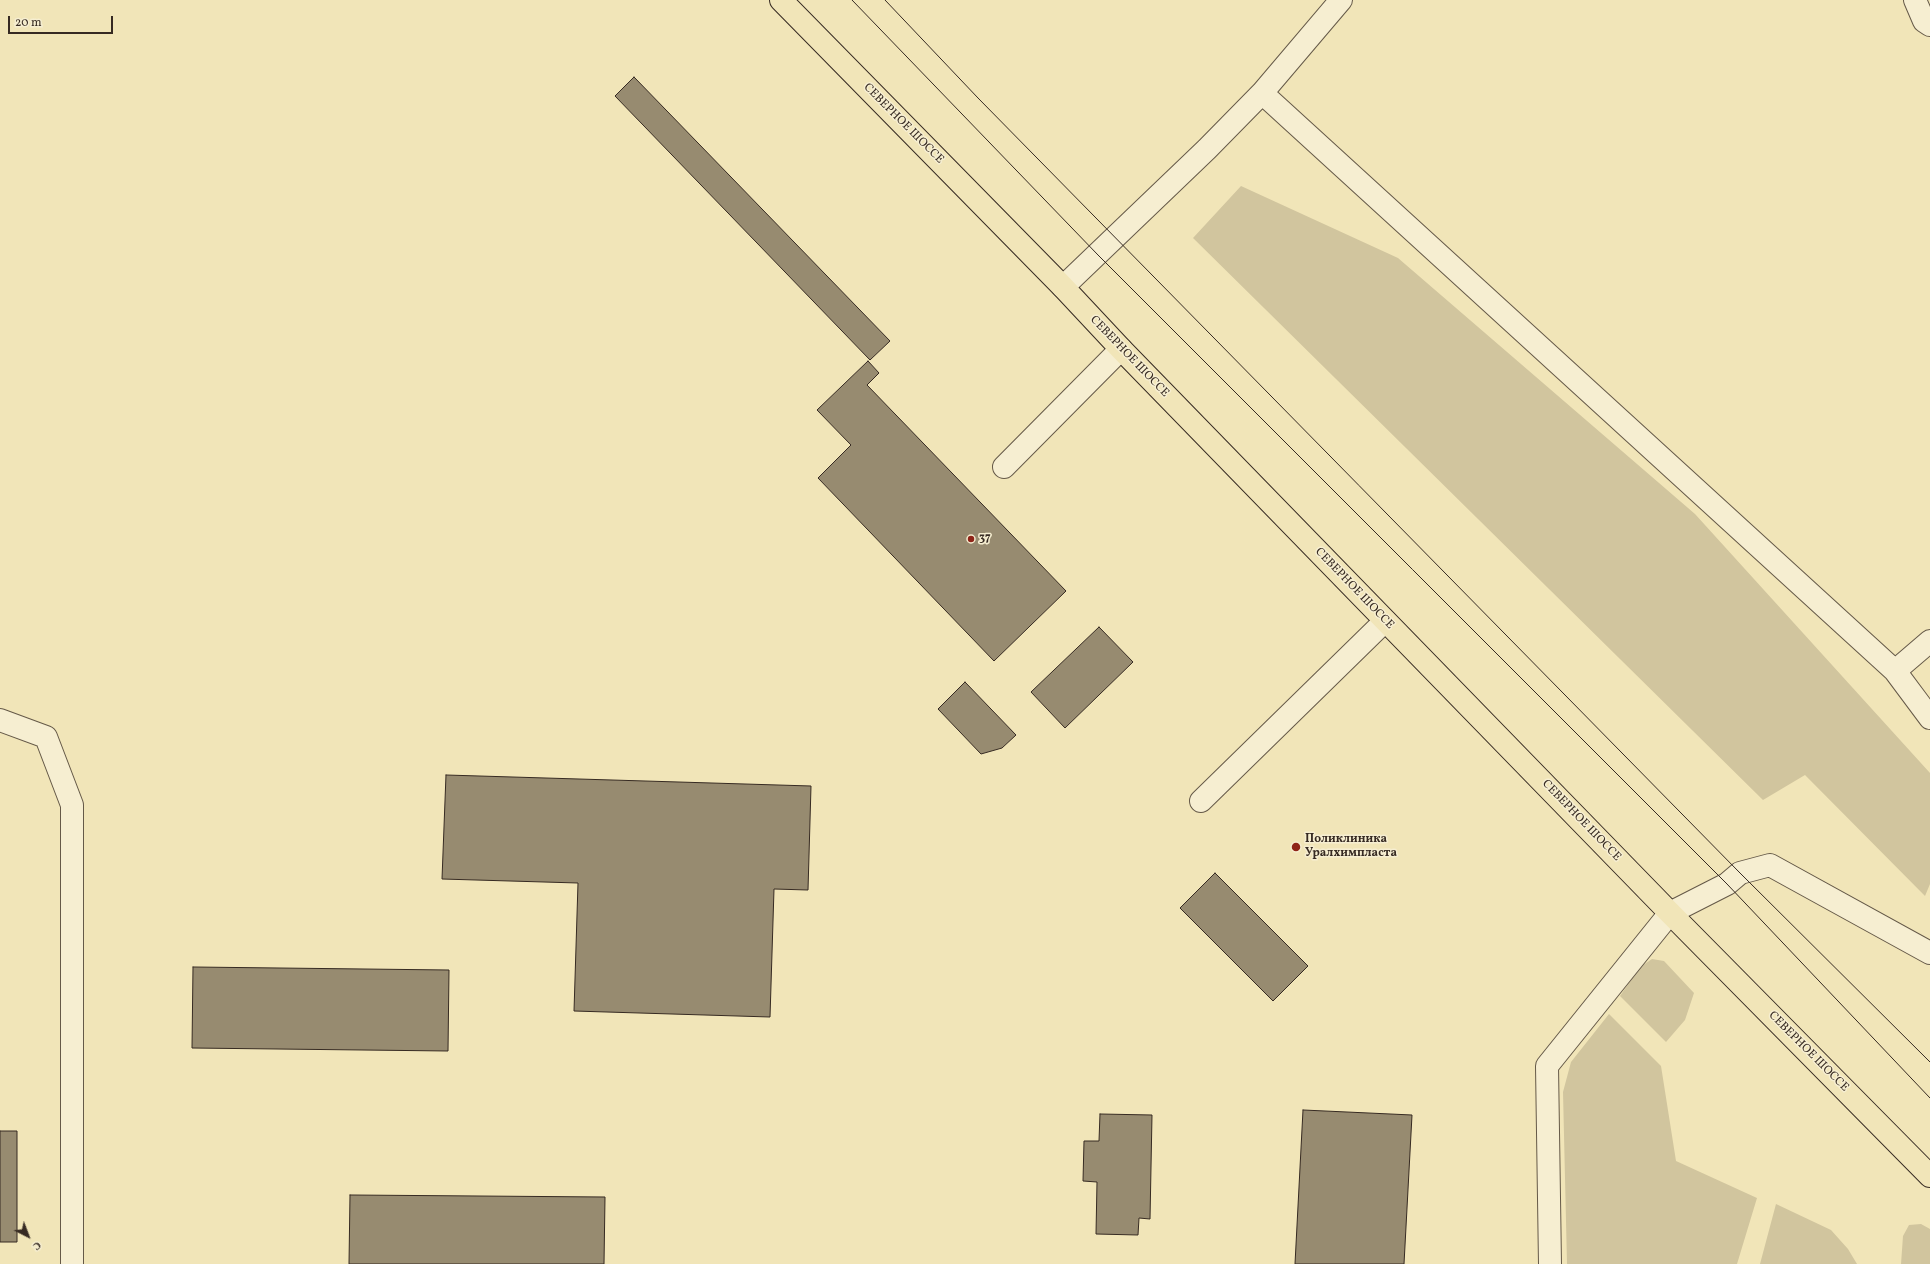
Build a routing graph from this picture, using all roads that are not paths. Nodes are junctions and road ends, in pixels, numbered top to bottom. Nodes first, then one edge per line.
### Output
1 (781, 0) edge
2 (1341, 0) edge
3 (1915, 0) edge
4 (1930, 25) edge
5 (1262, 92) junction
6 (1063, 287) junction
7 (1121, 349) junction
8 (1004, 467) dead end
9 (1385, 621) junction
10 (1930, 640) edge
11 (1894, 671) junction
12 (1930, 718) edge
13 (0, 720) edge
14 (1201, 801) dead end
15 (1670, 913) junction
16 (1930, 953) edge
17 (1930, 1176) edge
18 (72, 1264) edge
19 (1550, 1264) edge

1 - 6 main road, СЕВЕРНОЕ ШОССЕ
2 - 5 street
3 - 4 street
5 - 6 street
5 - 11 street
6 - 7 main road, СЕВЕРНОЕ ШОССЕ
7 - 8 street
7 - 9 main road, СЕВЕРНОЕ ШОССЕ
9 - 14 street
9 - 15 main road, СЕВЕРНОЕ ШОССЕ
10 - 11 street
11 - 12 street
13 - 18 street
15 - 16 street
15 - 17 main road, СЕВЕРНОЕ ШОССЕ
15 - 19 street

